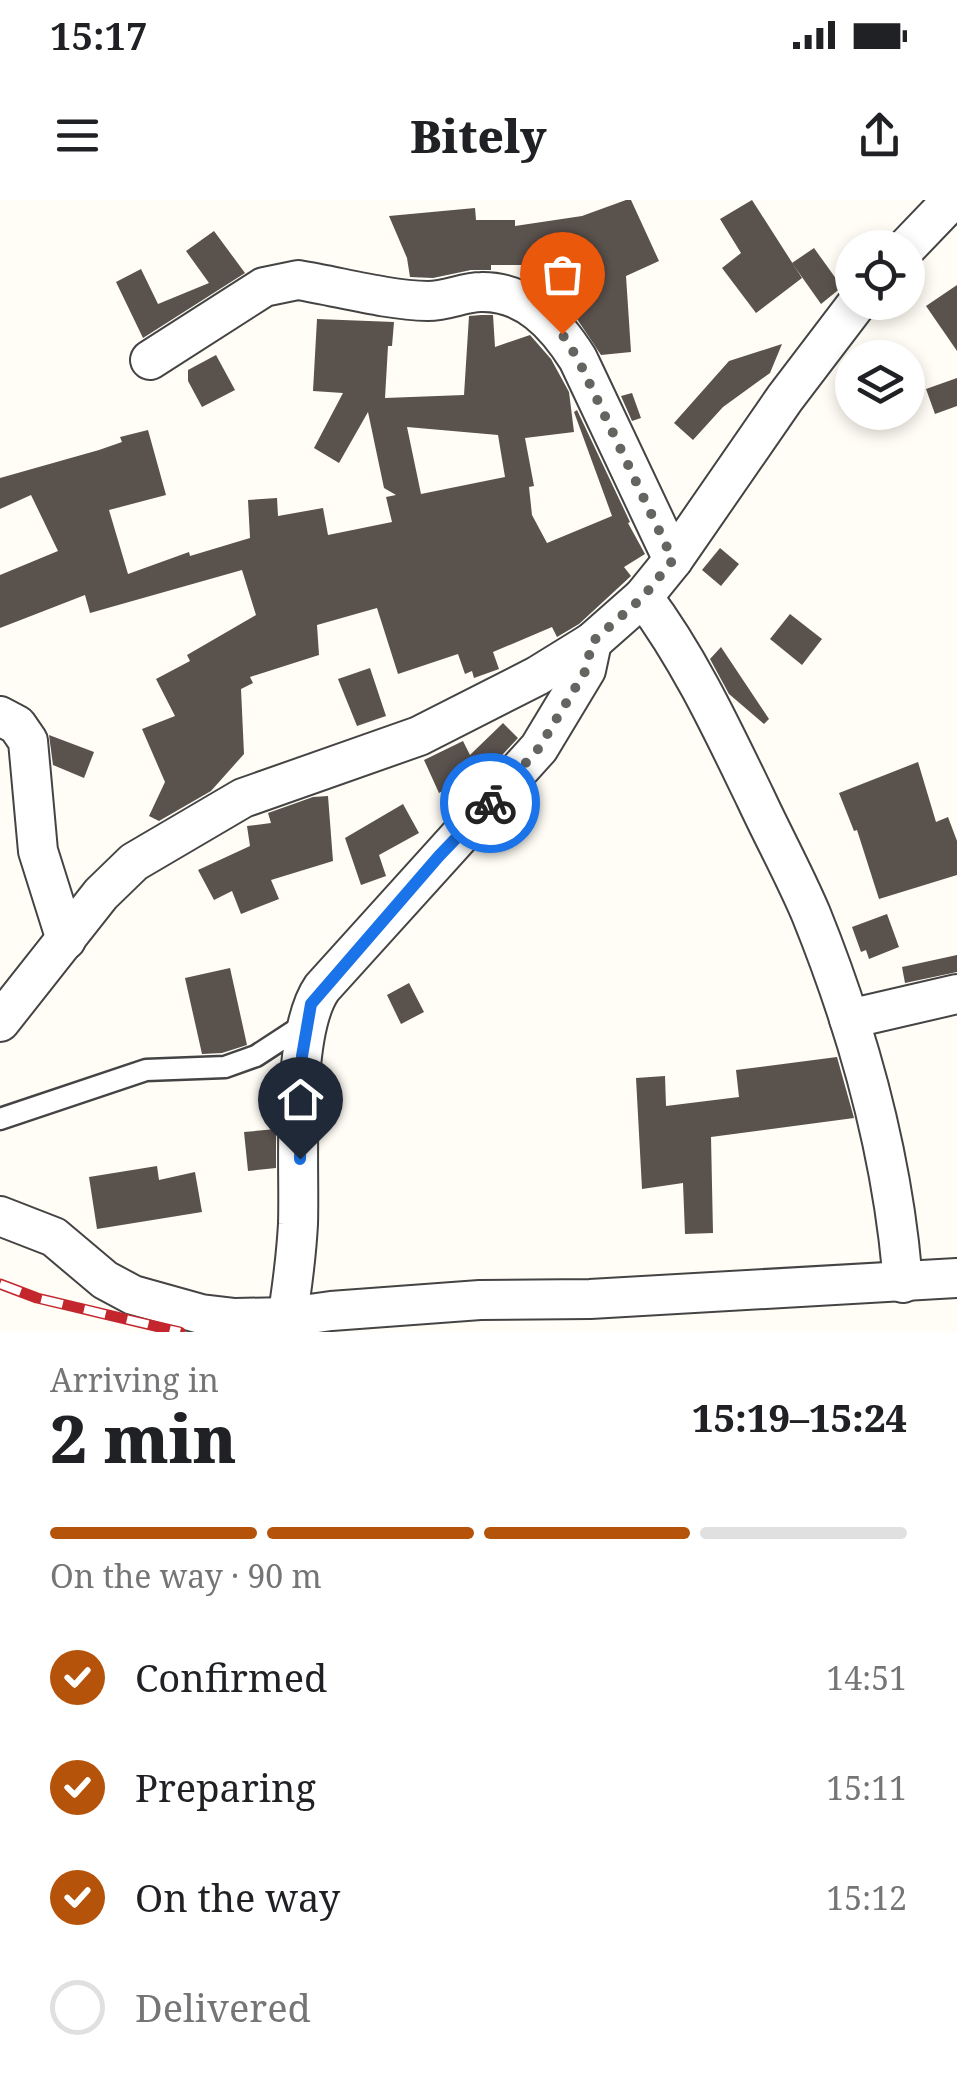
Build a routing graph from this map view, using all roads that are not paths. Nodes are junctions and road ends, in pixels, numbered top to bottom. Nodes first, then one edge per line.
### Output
1 (952, 200) edge
2 (923, 230) edge
3 (844, 320) edge
4 (150, 360) dead end
5 (673, 560) junction
6 (643, 597) junction
7 (592, 642) junction
8 (0, 716) edge
9 (66, 940) junction
10 (957, 994) edge
11 (849, 1018) junction
12 (0, 1022) edge
13 (306, 1024) junction
14 (0, 1120) edge
15 (0, 1216) edge
16 (957, 1278) edge
17 (903, 1283) junction
18 (287, 1325) edge

1 - 2 street
3 - 5 street
4 - 5 street
5 - 6 street
6 - 7 street
6 - 11 street
7 - 9 street
7 - 13 street
8 - 9 street
9 - 12 street
10 - 11 street
11 - 17 street
13 - 14 lane
13 - 18 street
15 - 18 street
16 - 17 street
17 - 18 street

